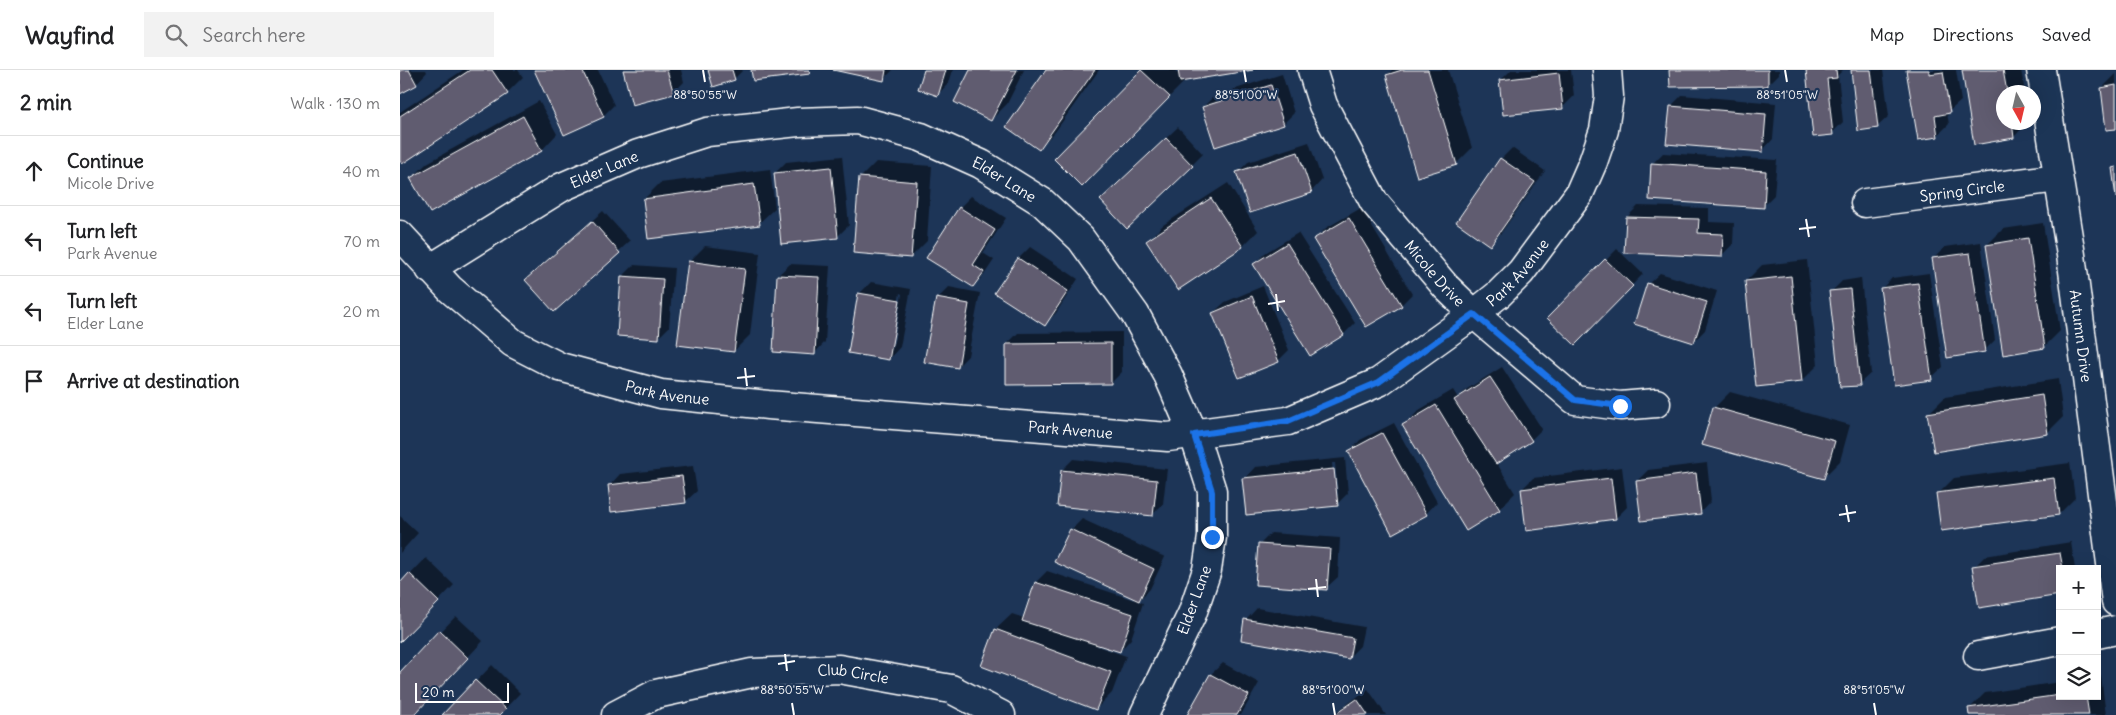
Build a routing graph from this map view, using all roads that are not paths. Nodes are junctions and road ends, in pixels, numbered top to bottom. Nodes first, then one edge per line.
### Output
1 (1312, 70) edge
2 (1607, 70) edge
3 (2041, 70) edge
4 (2058, 178) junction
5 (1865, 203) dead end
6 (400, 235) edge
7 (430, 269) junction
8 (1474, 314) junction
9 (1656, 403) dead end
10 (1194, 435) junction
11 (2116, 602) edge
12 (2116, 630) edge
13 (2101, 633) edge
14 (2056, 642) edge
15 (1978, 656) dead end
16 (616, 715) edge
17 (1001, 715) edge
18 (1144, 715) edge

1 - 8 street, Micole Drive
2 - 8 street, Park Avenue
3 - 4 street, Autumn Drive
4 - 5 street, Spring Circle
4 - 11 street, Autumn Drive
6 - 7 street, Park Avenue
7 - 10 street, Park Avenue
7 - 10 street, Elder Lane
8 - 9 street, Micole Drive
8 - 10 street, Park Avenue
10 - 18 street, Elder Lane
12 - 13 street
14 - 15 street
16 - 17 street, Club Circle

